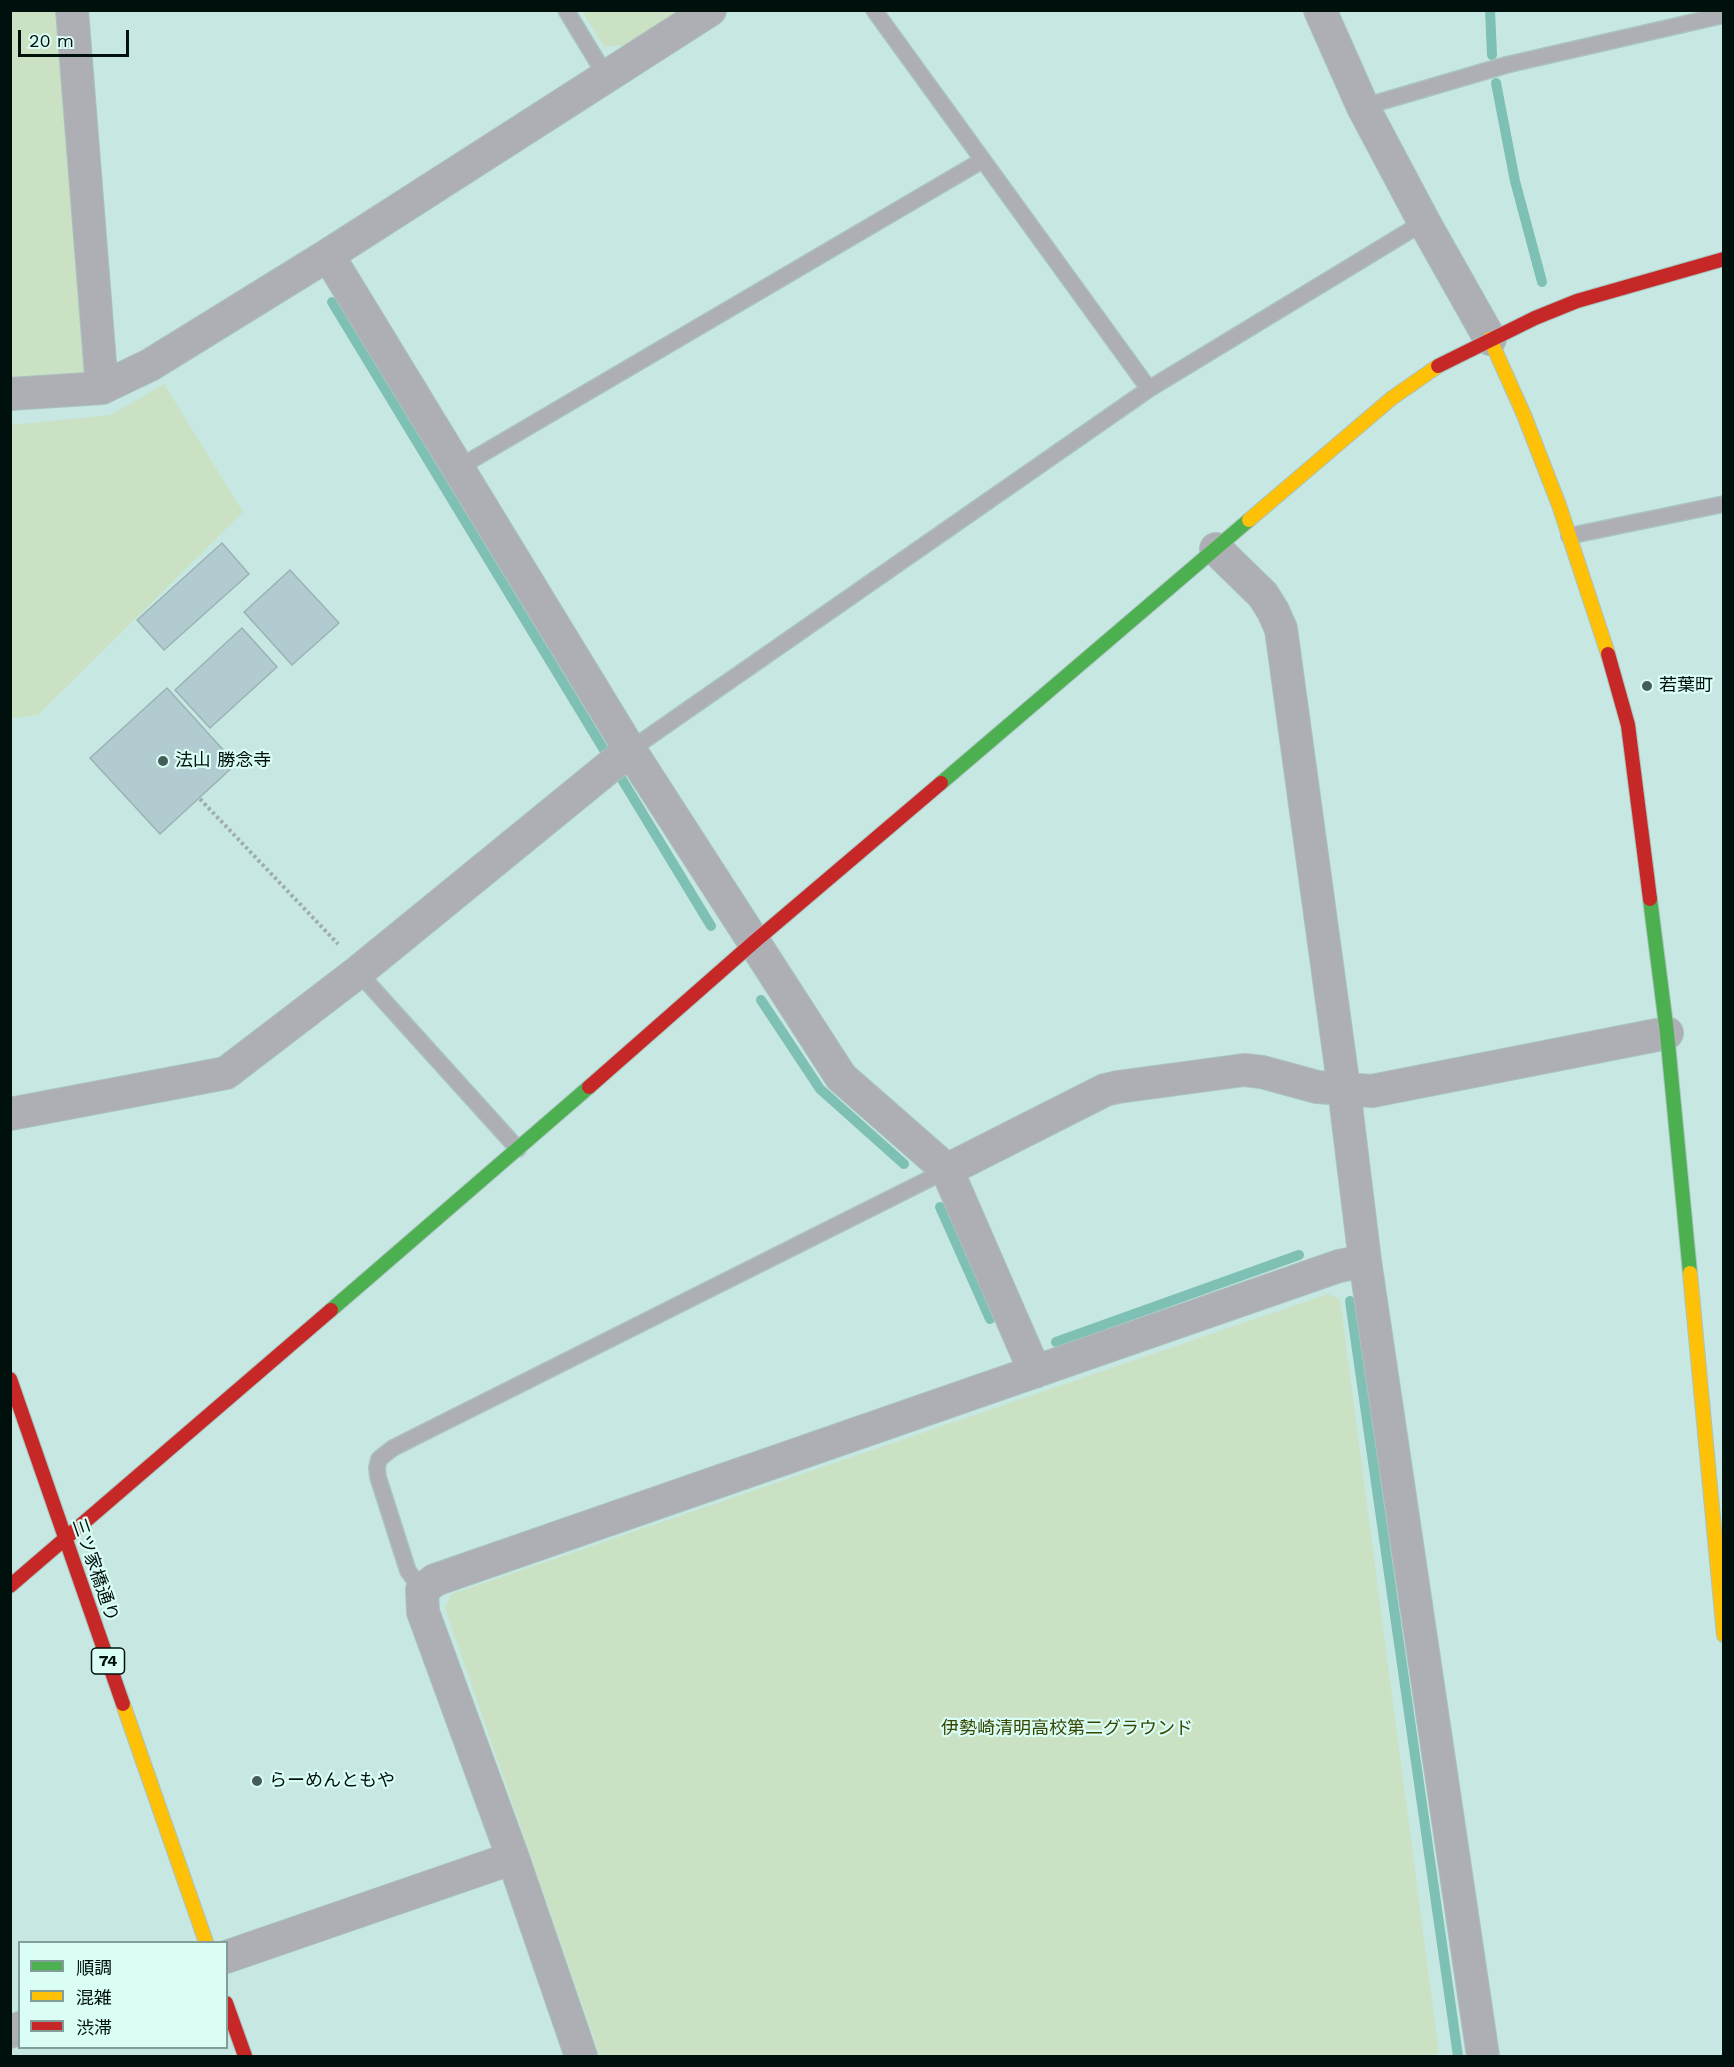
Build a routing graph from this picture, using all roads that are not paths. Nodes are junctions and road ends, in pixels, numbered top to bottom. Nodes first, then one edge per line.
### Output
1 (72, 10) edge
2 (566, 10) edge
3 (710, 10) edge
4 (874, 10) edge
5 (1320, 10) edge
6 (1724, 15) edge
7 (606, 76) junction
8 (1363, 107) junction
9 (983, 160) junction
10 (1424, 222) junction
11 (328, 255) junction
12 (1724, 259) edge
13 (1490, 339) junction
14 (102, 388) junction
15 (1149, 389) junction
16 (10, 394) edge
17 (458, 468) junction
18 (1724, 504) edge
19 (1569, 536) junction
20 (1216, 549) junction
21 (630, 750) junction
22 (754, 942) junction
23 (358, 972) junction
24 (1667, 1034) junction
25 (1344, 1089) junction
26 (10, 1114) edge
27 (518, 1149) junction
28 (947, 1170) junction
29 (1365, 1261) junction
30 (1035, 1372) junction
31 (10, 1379) edge
32 (65, 1539) junction
33 (10, 1586) edge
34 (422, 1590) junction
35 (1724, 1635) edge
36 (513, 1858) junction
37 (206, 1941) edge
38 (228, 1956) edge
39 (228, 2009) edge
40 (245, 2056) edge
41 (581, 2056) edge
42 (1483, 2056) edge

1 - 14 street
2 - 7 lane
3 - 7 street
4 - 9 lane
5 - 8 street
6 - 8 lane
7 - 11 street
8 - 10 street
9 - 15 lane
9 - 17 lane
10 - 13 street
10 - 15 lane
11 - 14 street
11 - 17 street
12 - 13 street
13 - 19 street
13 - 20 street
14 - 16 street
15 - 21 lane
17 - 21 street
18 - 19 lane
19 - 24 street
20 - 22 street
20 - 25 street
21 - 22 street
21 - 23 street
22 - 27 street
22 - 28 street
23 - 26 street
23 - 27 lane
24 - 25 street
24 - 35 street
25 - 28 street
25 - 29 street
27 - 32 street
28 - 30 street
28 - 34 lane
29 - 30 street
29 - 42 street
30 - 34 street
31 - 32 street, 三ツ家橋通り / 74
32 - 33 street
32 - 37 street, 三ツ家橋通り / 74
34 - 36 street
36 - 38 street
36 - 41 street
39 - 40 street

